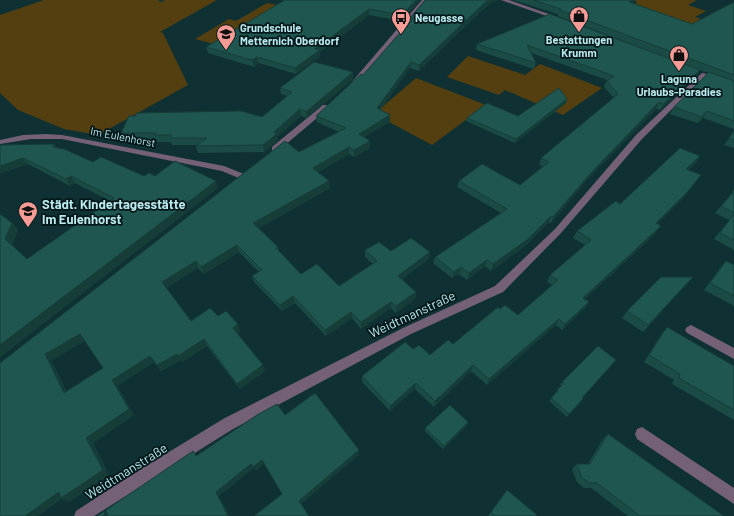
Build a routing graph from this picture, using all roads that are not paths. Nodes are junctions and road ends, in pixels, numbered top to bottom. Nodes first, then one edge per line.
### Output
1 (425, 0) edge
2 (504, 0) edge
3 (564, 20) edge
4 (704, 74) edge
5 (349, 87) edge
6 (332, 102) edge
7 (0, 142) edge
8 (272, 152) edge
9 (229, 186) edge
10 (691, 330) dead end
11 (734, 354) edge
12 (642, 434) dead end
13 (734, 497) edge
14 (81, 516) edge

1 - 5 street
2 - 3 street
4 - 14 street, Weidtmanstraße
6 - 8 street
7 - 9 street, Im Eulenhorst
10 - 11 street
12 - 13 street

